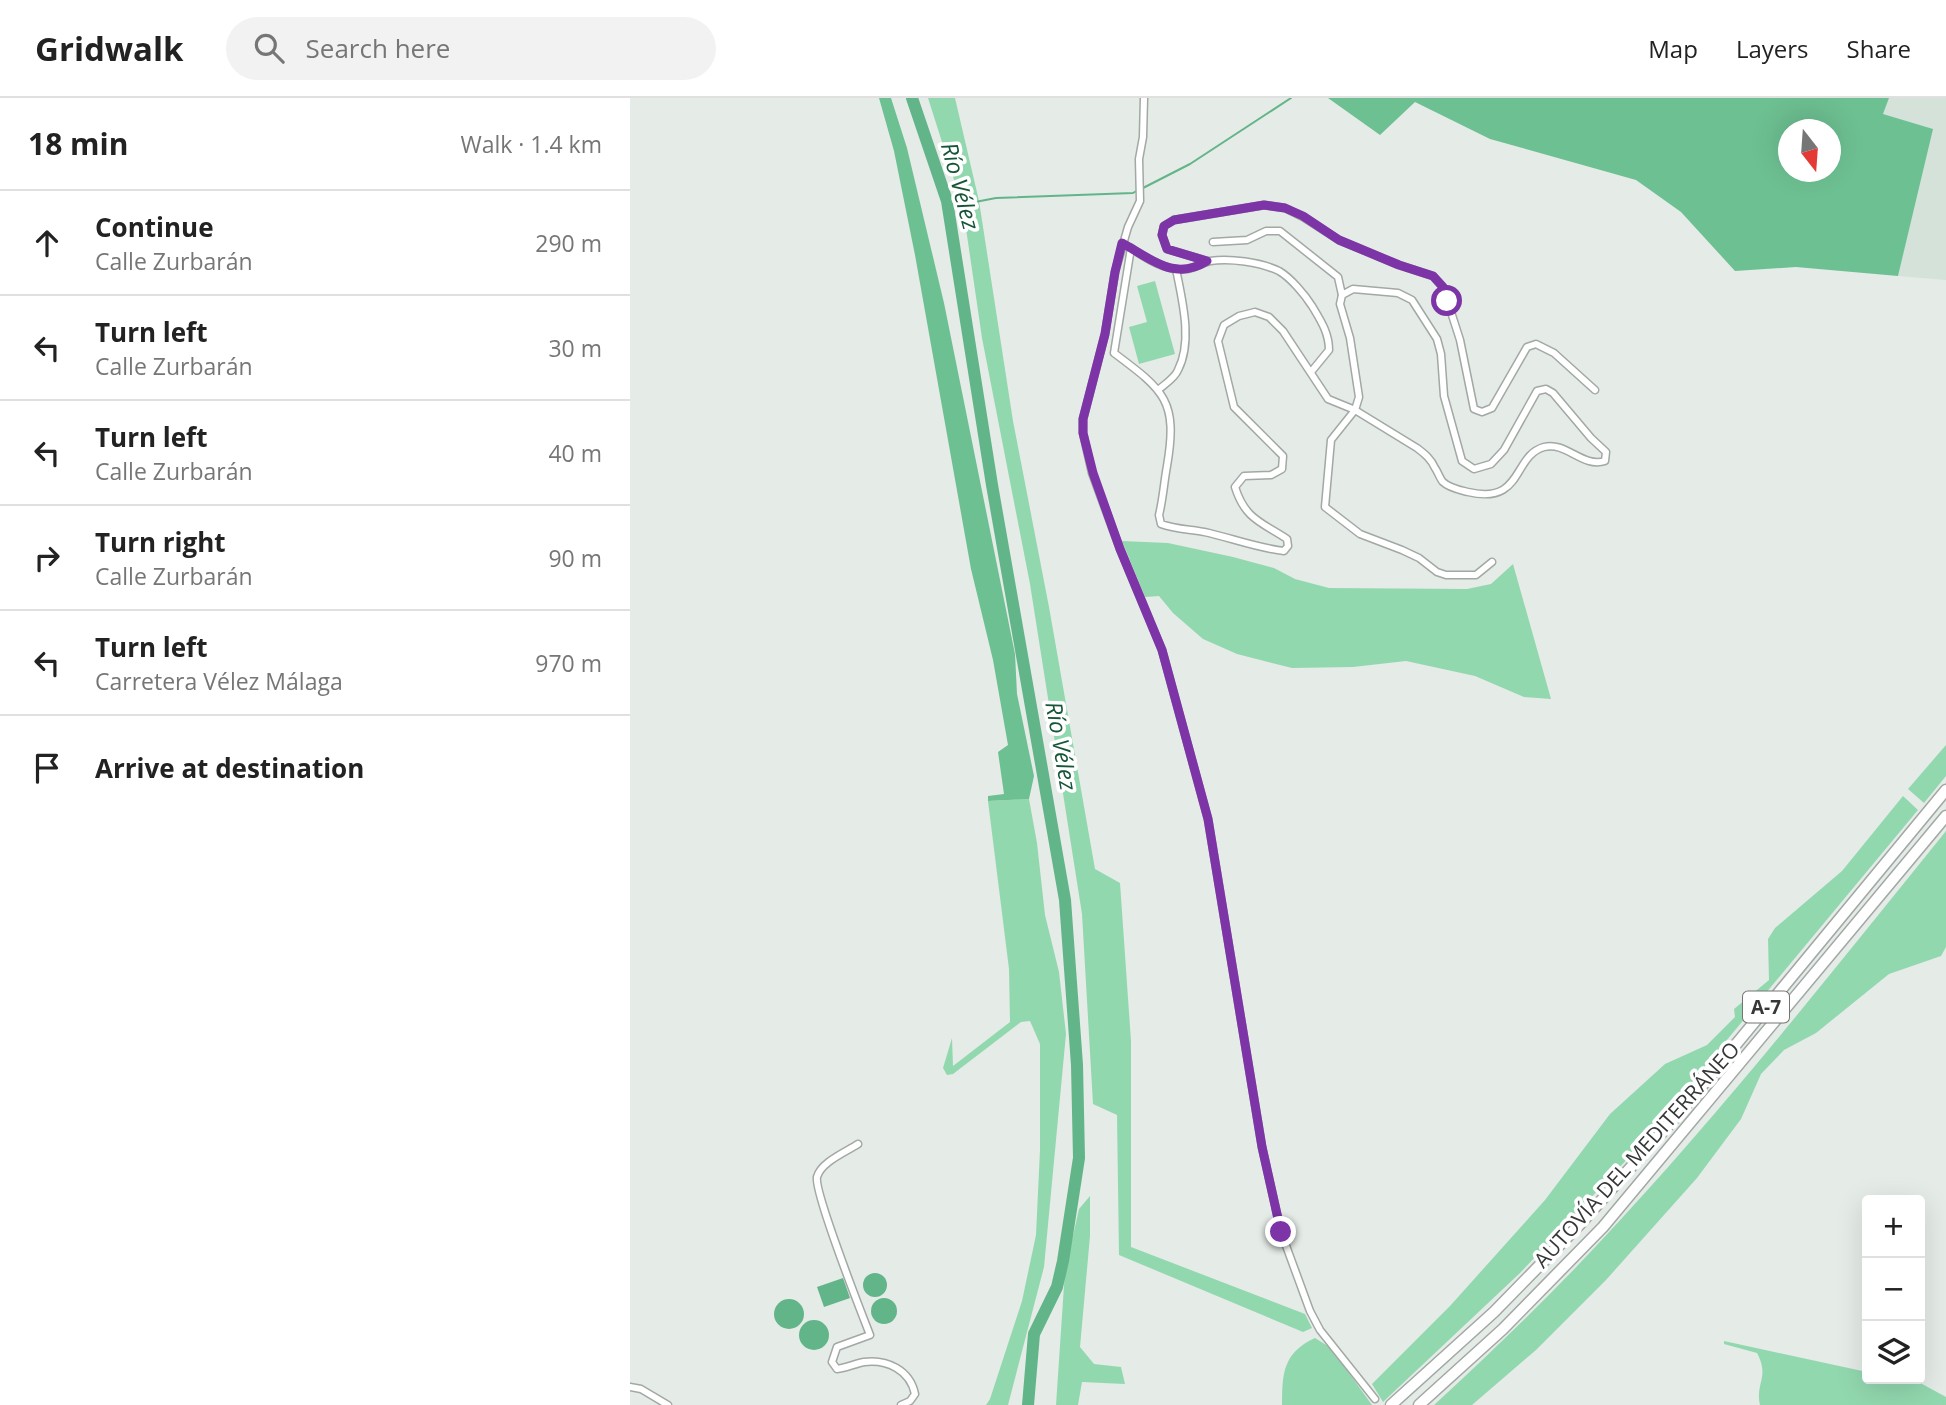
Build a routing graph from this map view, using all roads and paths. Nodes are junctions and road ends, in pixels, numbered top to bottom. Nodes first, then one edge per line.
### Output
1 (1144, 98) edge
2 (1213, 242) dead end
3 (1122, 243) junction
4 (1131, 248) junction
5 (1207, 261) junction
6 (1176, 269) junction
7 (1342, 295) junction
8 (1311, 372) junction
9 (1158, 390) junction
10 (1595, 390) dead end
11 (1355, 410) junction
12 (1492, 562) dead end
13 (1946, 790) edge
14 (1946, 816) edge
15 (859, 1144) dead end
16 (630, 1387) edge
17 (1375, 1399) dead end
18 (668, 1405) edge
19 (901, 1405) edge
20 (1391, 1405) edge
21 (1419, 1405) edge

1 - 3 street
2 - 7 street
3 - 4 street
3 - 17 street
4 - 6 street
4 - 9 street
5 - 6 street
5 - 8 street
5 - 10 street
6 - 9 street
7 - 11 street
7 - 11 street
8 - 9 street
8 - 11 street
11 - 12 street
13 - 20 highway, AUTOVÍA DEL MEDITERRÁNEO / A-7
14 - 21 highway, AUTOVÍA DEL MEDITERRÁNEO / A-7
15 - 19 street
16 - 18 street

